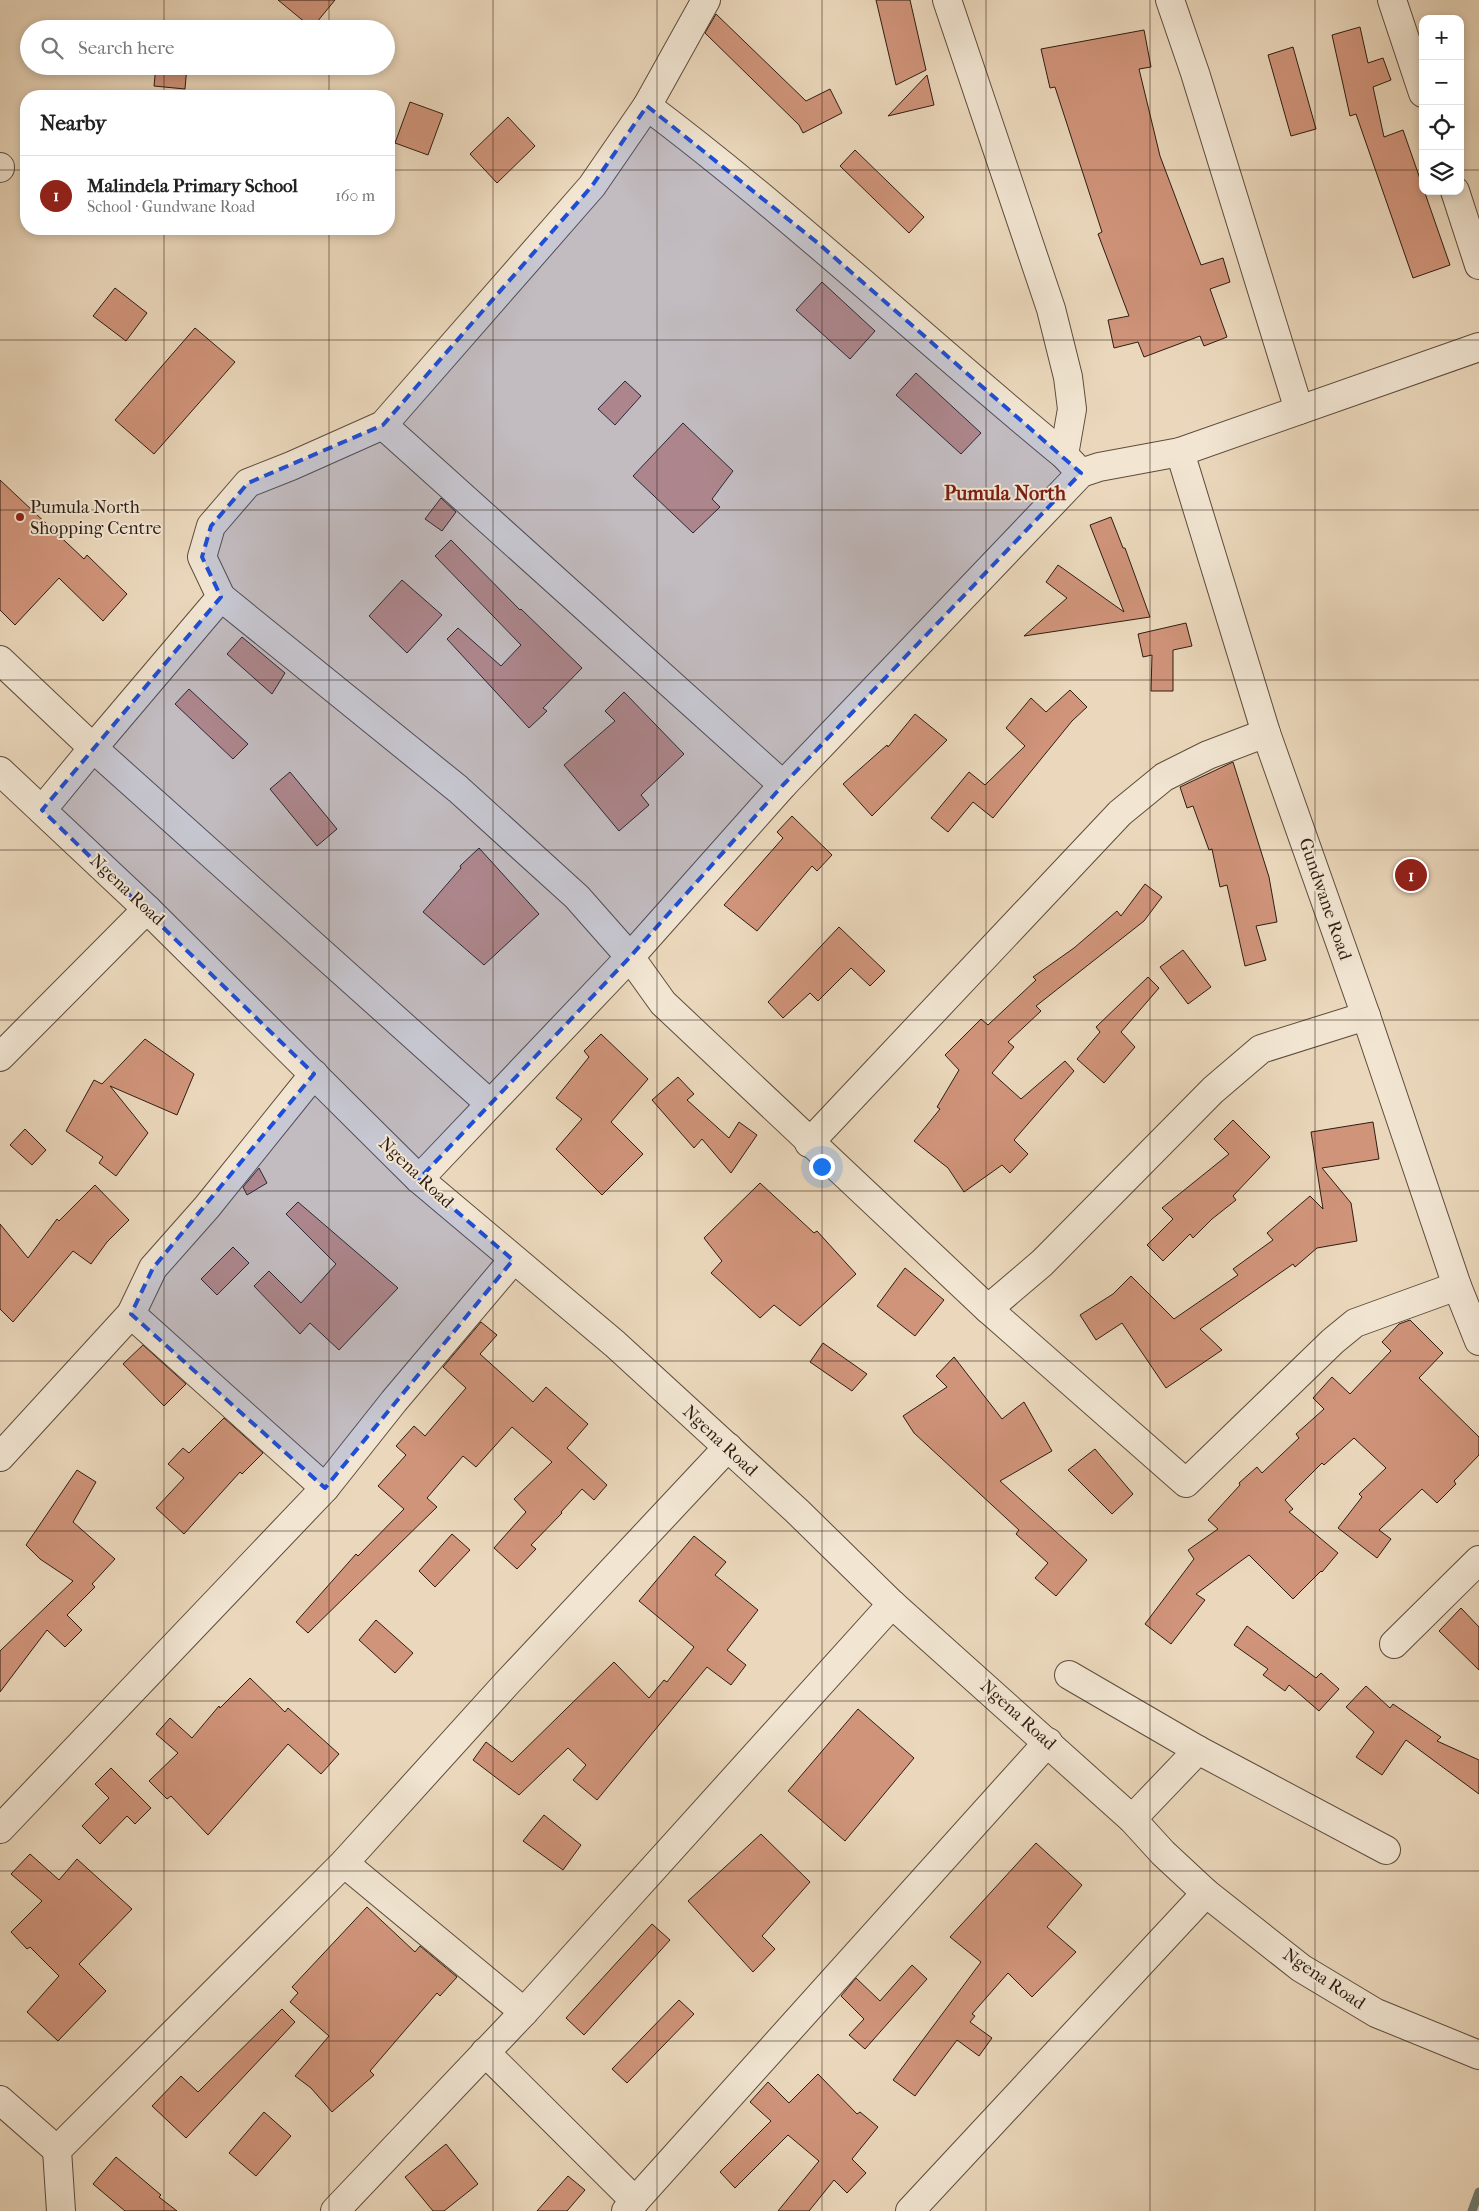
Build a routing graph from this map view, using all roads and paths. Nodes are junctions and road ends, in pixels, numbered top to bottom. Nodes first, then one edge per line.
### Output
1 (706, 0) edge
2 (947, 0) edge
3 (1170, 0) edge
4 (1392, 0) edge
5 (1419, 81) edge
6 (647, 106) junction
7 (1456, 195) edge
8 (1479, 265) edge
9 (1479, 347) edge
10 (1299, 410) junction
11 (383, 425) junction
12 (1180, 452) junction
13 (1072, 464) junction
14 (221, 597) junction
15 (0, 660) edge
16 (1266, 733) junction
17 (93, 748) junction
18 (0, 771) edge
19 (783, 785) junction
20 (42, 810) junction
21 (147, 909) junction
22 (630, 957) junction
23 (1366, 1016) junction
24 (0, 1057) edge
25 (314, 1074) junction
26 (490, 1103) junction
27 (809, 1143) junction
28 (419, 1179) junction
29 (513, 1260) junction
30 (1457, 1286) junction
31 (988, 1309) junction
32 (131, 1314) junction
33 (1479, 1341) edge
34 (728, 1447) junction
35 (0, 1457) edge
36 (325, 1488) junction
37 (1479, 1560) edge
38 (892, 1604) junction
39 (1394, 1644) dead end
40 (1069, 1675) dead end
41 (1048, 1742) junction
42 (1198, 1750) junction
43 (1132, 1819) junction
44 (0, 1829) edge
45 (1386, 1850) dead end
46 (344, 1864) junction
47 (1206, 1893) junction
48 (524, 2012) junction
49 (485, 2052) junction
50 (1479, 2055) edge
51 (0, 2100) edge
52 (57, 2150) junction
53 (630, 2206) edge
54 (61, 2211) edge
55 (335, 2211) edge
56 (910, 2211) edge

1 - 6 street
2 - 13 street
3 - 10 street
4 - 5 street
6 - 11 street
6 - 13 street
7 - 8 street
9 - 10 street
10 - 12 street
11 - 14 street
11 - 19 street
12 - 13 street
12 - 16 street, Gundwane Road
13 - 19 street
14 - 17 street
14 - 22 street
15 - 17 street
16 - 23 street, Gundwane Road
16 - 27 street
17 - 20 street
17 - 26 street
18 - 20 street, Ngena Road
19 - 22 street
20 - 21 street, Ngena Road
21 - 24 street
21 - 25 street, Ngena Road
22 - 26 street
22 - 27 street
23 - 30 street, Gundwane Road
23 - 31 street
25 - 28 street, Ngena Road
25 - 32 street
26 - 28 street
27 - 31 street
28 - 29 street, Ngena Road
29 - 34 street, Ngena Road
29 - 36 street
30 - 31 street
30 - 33 street, Gundwane Road
32 - 35 street
32 - 36 street
34 - 38 street, Ngena Road
34 - 46 street
36 - 44 street
37 - 39 street
38 - 41 street, Ngena Road
38 - 48 street
40 - 42 street
41 - 43 street, Ngena Road
41 - 53 street
42 - 43 street
42 - 45 street
43 - 47 street, Ngena Road
46 - 48 street
46 - 52 street
47 - 50 street, Ngena Road
47 - 56 street
48 - 49 street
49 - 53 street
49 - 55 street
51 - 52 street
52 - 54 street

